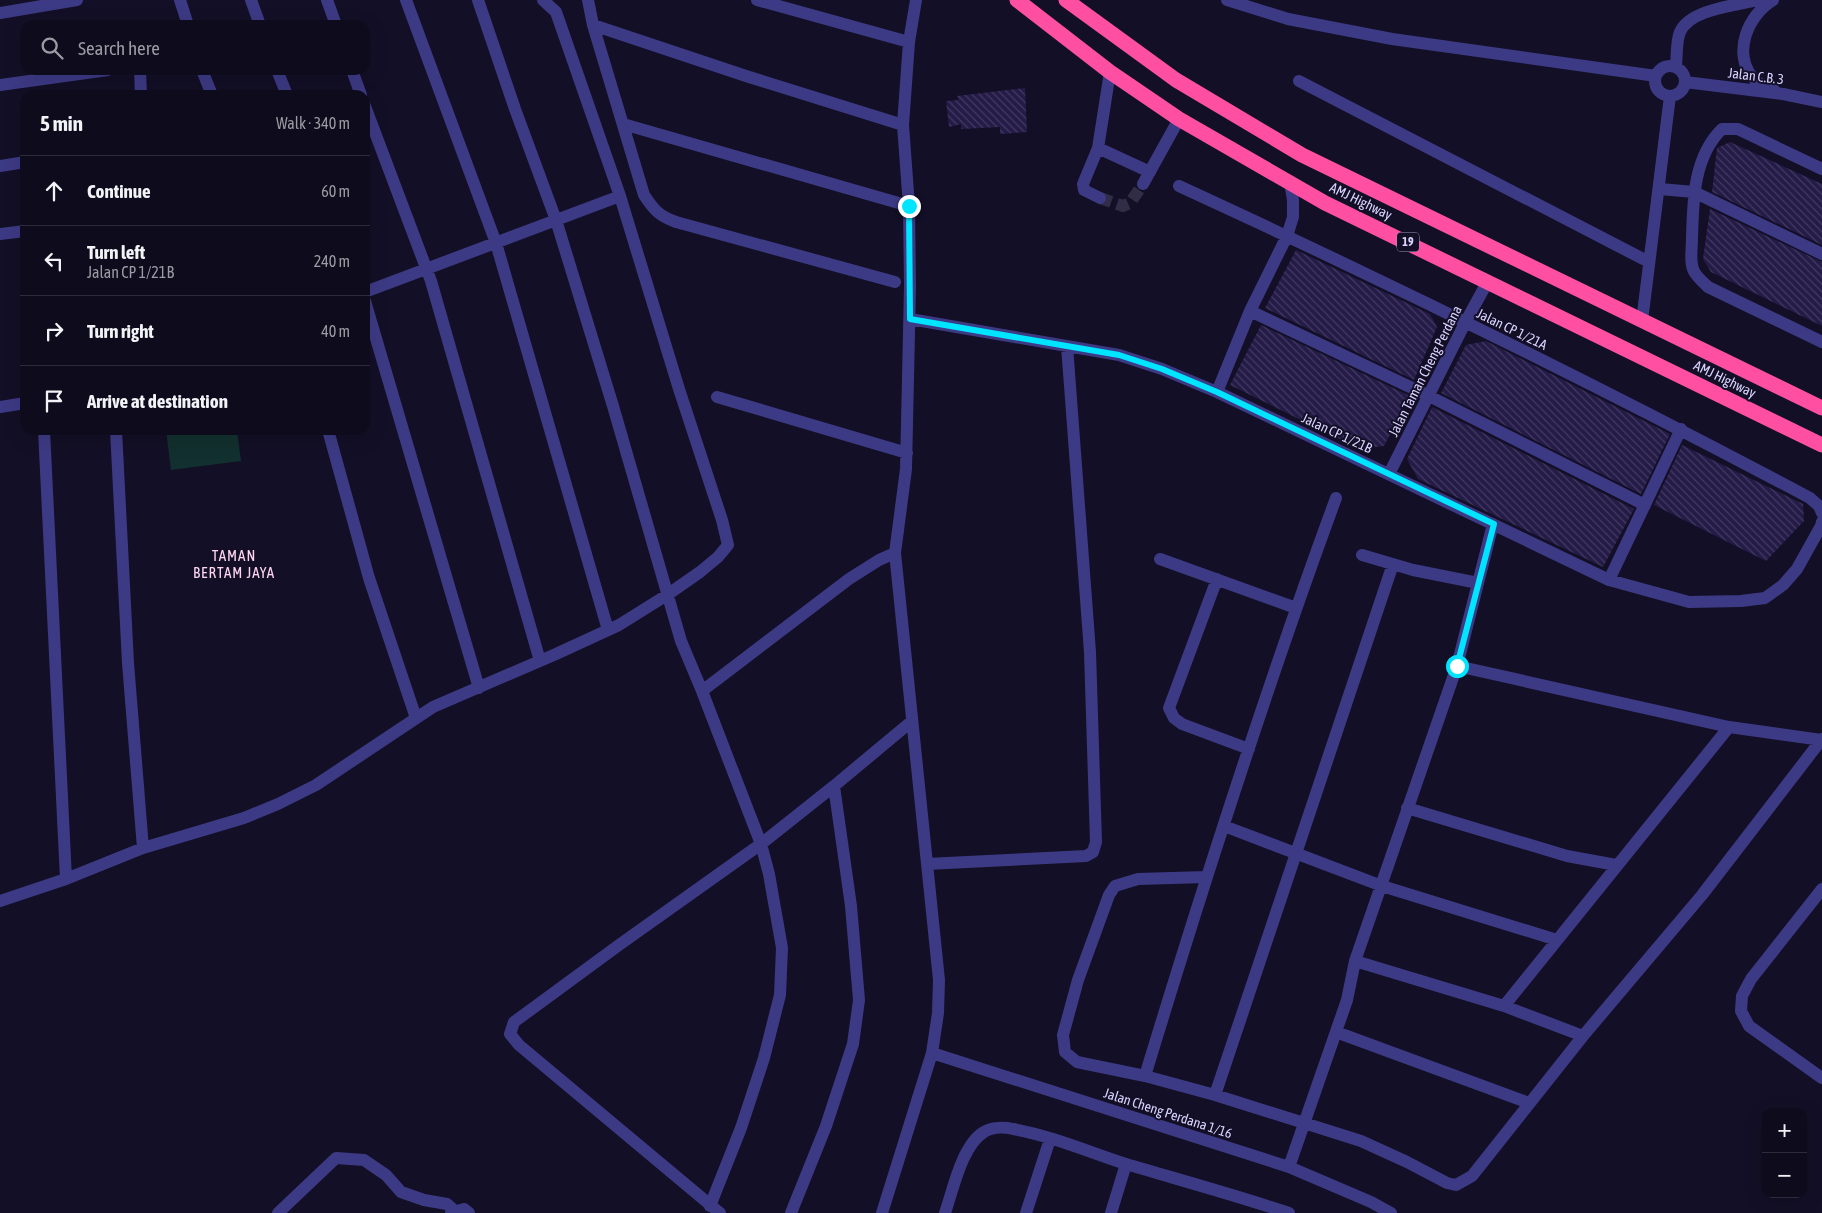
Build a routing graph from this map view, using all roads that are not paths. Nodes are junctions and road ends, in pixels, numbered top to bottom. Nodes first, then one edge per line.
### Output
1 (77, 0) edge
2 (180, 0) edge
3 (250, 0) edge
4 (327, 0) edge
5 (406, 0) edge
6 (478, 0) edge
7 (543, 0) edge
8 (588, 0) edge
9 (757, 0) edge
10 (916, 0) edge
11 (1017, 0) edge
12 (1066, 0) edge
13 (1227, 0) edge
14 (1758, 0) edge
15 (1773, 0) edge
16 (0, 13) edge
17 (186, 20) edge
18 (258, 20) edge
19 (334, 20) edge
20 (593, 24) junction
21 (909, 42) junction
22 (1676, 67) junction
23 (1110, 72) junction
24 (72, 75) edge
25 (140, 75) edge
26 (204, 75) edge
27 (279, 75) edge
28 (354, 75) edge
29 (1656, 76) junction
30 (1300, 81) dead end
31 (1685, 82) junction
32 (0, 85) edge
33 (141, 90) edge
34 (210, 90) edge
35 (285, 90) edge
36 (359, 90) edge
37 (1783, 94) junction
38 (1670, 96) junction
39 (1822, 102) edge
40 (370, 119) edge
41 (1179, 120) junction
42 (623, 124) junction
43 (903, 125) junction
44 (1098, 148) junction
45 (20, 163) edge
46 (0, 166) edge
47 (1822, 169) edge
48 (1150, 172) junction
49 (1290, 182) junction
50 (1143, 184) tunnel mouth
51 (1179, 186) dead end
52 (1660, 189) junction
53 (1694, 192) junction
54 (620, 196) junction
55 (1100, 198) tunnel mouth
56 (909, 206) junction
57 (556, 220) junction
58 (20, 231) edge
59 (0, 234) edge
60 (1288, 236) junction
61 (496, 243) junction
62 (1822, 254) edge
63 (1649, 262) junction
64 (426, 269) junction
65 (1488, 281) junction
66 (895, 282) dead end
67 (370, 290) edge
68 (1250, 310) junction
69 (370, 317) edge
70 (910, 319) junction
71 (1642, 321) junction
72 (1464, 323) junction
73 (1822, 342) edge
74 (1067, 346) junction
75 (1217, 392) junction
76 (1429, 396) junction
77 (717, 397) dead end
78 (20, 404) edge
79 (0, 407) edge
80 (1822, 408) edge
81 (1681, 429) junction
82 (44, 435) edge
83 (116, 435) edge
84 (329, 435) edge
85 (1822, 445) edge
86 (906, 452) junction
87 (1389, 474) junction
88 (1336, 498) dead end
89 (1645, 505) junction
90 (1821, 509) edge
91 (1822, 522) edge
92 (1494, 524) junction
93 (1822, 526) edge
94 (895, 553) junction
95 (1362, 555) dead end
96 (1160, 559) dead end
97 (1393, 564) junction
98 (1217, 579) junction
99 (1609, 580) junction
100 (1478, 584) junction
101 (667, 595) junction
102 (1296, 608) junction
103 (608, 630) junction
104 (540, 661) junction
105 (1457, 666) junction
106 (479, 688) junction
107 (702, 691) junction
108 (416, 718) junction
109 (912, 721) junction
110 (1729, 727) junction
111 (1822, 739) edge
112 (1249, 749) junction
113 (834, 786) junction
114 (1407, 808) junction
115 (1224, 826) junction
116 (761, 844) junction
117 (143, 848) junction
118 (1296, 853) junction
119 (927, 864) junction
120 (1616, 865) junction
121 (1206, 876) junction
122 (66, 879) junction
123 (1382, 886) junction
124 (1822, 888) edge
125 (0, 901) edge
126 (1558, 940) junction
127 (1354, 961) junction
128 (1504, 1006) junction
129 (1336, 1032) junction
130 (1583, 1036) junction
131 (932, 1053) junction
132 (1145, 1076) junction
133 (1822, 1077) edge
134 (1215, 1095) junction
135 (1529, 1103) junction
136 (1304, 1122) junction
137 (1050, 1140) junction
138 (1126, 1164) junction
139 (1289, 1167) junction
140 (715, 1209) edge
141 (453, 1212) edge
142 (278, 1213) edge
143 (469, 1213) edge
144 (792, 1213) edge
145 (882, 1213) edge
146 (945, 1213) edge
147 (1026, 1213) edge
148 (1111, 1213) edge
149 (1289, 1213) edge
150 (1391, 1213) edge

1 - 16 street
2 - 17 street
3 - 18 street
4 - 19 street
5 - 61 street
6 - 57 street
7 - 54 street
8 - 20 street
9 - 21 street
10 - 21 street
11 - 23 highway, AMJ Highway / 19
12 - 71 highway, AMJ Highway / 19
13 - 29 street
14 - 22 street
15 - 37 street
20 - 42 street
20 - 43 street
21 - 43 street
22 - 29 street
22 - 31 street
23 - 41 highway, AMJ Highway / 19
23 - 44 street
24 - 32 street
25 - 33 street
26 - 34 street
27 - 35 street
28 - 36 street
29 - 38 street
30 - 63 street
31 - 37 street, Jalan C.B. 3
31 - 38 street
37 - 39 street, Jalan C.B. 3
38 - 52 street
40 - 64 street
41 - 48 street
41 - 49 highway, AMJ Highway / 19
42 - 56 street
42 - 66 street
43 - 56 street
44 - 48 street
44 - 55 street
45 - 46 street
47 - 53 street
48 - 50 street
49 - 60 street
49 - 65 highway, AMJ Highway / 19
51 - 60 street, Jalan CP 1/21A
52 - 53 street
52 - 63 street
53 - 62 street
53 - 73 street
54 - 57 street
54 - 101 street
56 - 70 street
57 - 61 street
57 - 101 street
58 - 59 street
60 - 68 street
60 - 72 street, Jalan CP 1/21A
61 - 64 street
61 - 103 street
63 - 71 street
64 - 67 street
64 - 104 street
65 - 72 street, Jalan Taman Cheng Perdana
65 - 85 highway, AMJ Highway / 19
68 - 75 street
68 - 76 street
69 - 106 street
70 - 74 street, Jalan CP 1/21B
70 - 86 street
71 - 80 highway, AMJ Highway / 19
72 - 76 street, Jalan Taman Cheng Perdana
72 - 81 street, Jalan CP 1/21A
74 - 75 street, Jalan CP 1/21B
74 - 119 street
75 - 87 street, Jalan CP 1/21B
76 - 87 street, Jalan Taman Cheng Perdana
76 - 89 street
77 - 86 street
78 - 79 street
81 - 89 street
81 - 90 street, Jalan CP 1/21A
82 - 122 street
83 - 117 street
84 - 108 street
86 - 94 street
87 - 92 street, Jalan CP 1/21B
88 - 102 street
89 - 99 street
91 - 93 street
92 - 99 street, Jalan CP 1/21B
92 - 100 street
93 - 99 street, Jalan CP 1/21B
94 - 107 street
94 - 109 street
95 - 97 street
96 - 98 street
97 - 100 street
97 - 118 street
98 - 102 street
98 - 112 street
100 - 105 street
101 - 103 street
101 - 107 street
102 - 112 street
103 - 104 street
104 - 106 street
105 - 110 street
105 - 114 street
106 - 108 street
107 - 116 street
108 - 117 street
109 - 113 street
109 - 119 street
110 - 111 street
110 - 120 street
111 - 130 street
112 - 115 street
113 - 116 street
113 - 144 street
114 - 120 street
114 - 123 street
115 - 118 street
115 - 121 street
116 - 140 street
116 - 140 street
117 - 122 street
118 - 123 street
118 - 134 street
119 - 131 street
120 - 126 street
121 - 132 street
121 - 132 street
122 - 125 street
123 - 126 street
123 - 127 street
124 - 133 street
126 - 128 street
127 - 128 street
127 - 129 street
128 - 130 street
129 - 135 street
129 - 136 street
130 - 135 street
131 - 139 street, Jalan Cheng Perdana 1/16
131 - 145 street
132 - 134 street
134 - 136 street
135 - 136 street
136 - 139 street
137 - 138 street
137 - 146 street
137 - 147 street
138 - 148 street
138 - 149 street
139 - 150 street, Jalan Cheng Perdana 1/16
141 - 142 street
141 - 143 street

